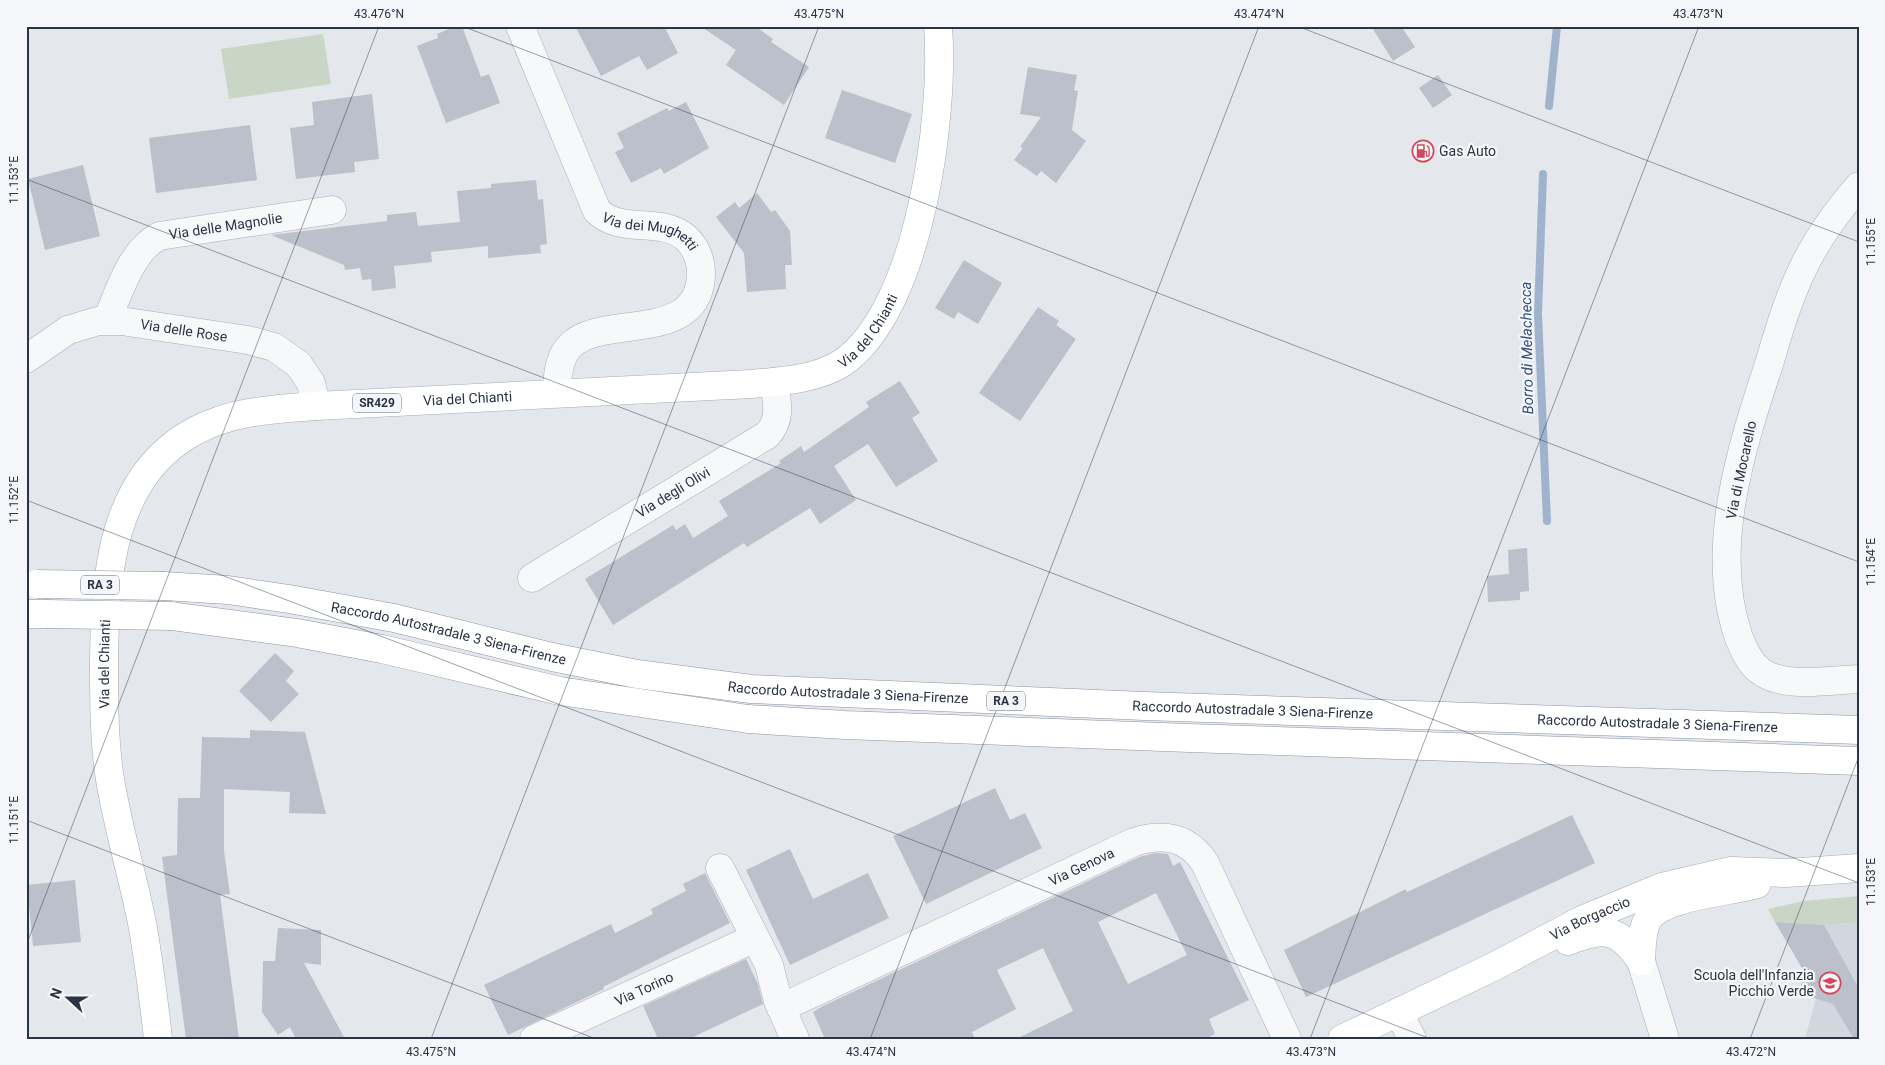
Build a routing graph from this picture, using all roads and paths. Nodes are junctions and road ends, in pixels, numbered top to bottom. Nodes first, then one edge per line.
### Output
1 (520, 26) edge
2 (938, 26) edge
3 (1859, 186) edge
4 (332, 210) dead end
5 (107, 320) junction
6 (26, 359) edge
7 (774, 382) junction
8 (556, 393) junction
9 (316, 406) junction
10 (532, 578) dead end
11 (32, 584) edge
12 (36, 614) edge
13 (1859, 679) edge
14 (1859, 730) edge
15 (1859, 761) edge
16 (720, 868) dead end
17 (1859, 868) edge
18 (1786, 873) junction
19 (755, 938) junction
20 (1642, 961) junction
21 (1493, 967) junction
22 (781, 1008) junction
23 (1399, 1012) junction
24 (158, 1039) edge
25 (534, 1039) edge
26 (795, 1039) edge
27 (1286, 1039) edge
28 (1342, 1039) edge
29 (1412, 1039) edge
30 (1665, 1039) edge

1 - 8 street, Via dei Mughetti
2 - 7 main road, Via del Chianti / SR429
3 - 13 street, Via di Mocarello
4 - 5 street, Via delle Magnolie
5 - 6 street, Via delle Rose
5 - 9 street, Via delle Rose
7 - 8 main road, Via del Chianti / SR429
7 - 10 street, Via degli Olivi
8 - 9 main road, Via del Chianti / SR429
9 - 24 main road, Via del Chianti / SR429
11 - 14 main road, Raccordo Autostradale 3 Siena-Firenze / RA 3, bridge
12 - 15 main road, RA 3, bridge
16 - 19 street
17 - 18 main road, Via Borgaccio
18 - 20 main road
18 - 21 main road, Via Borgaccio
19 - 22 street
19 - 25 street, Via Torino
20 - 21 main road
20 - 30 street
21 - 23 main road, Via Borgaccio
22 - 26 street
22 - 27 street, Via Genova
23 - 28 main road, Via Borgaccio
23 - 29 street

